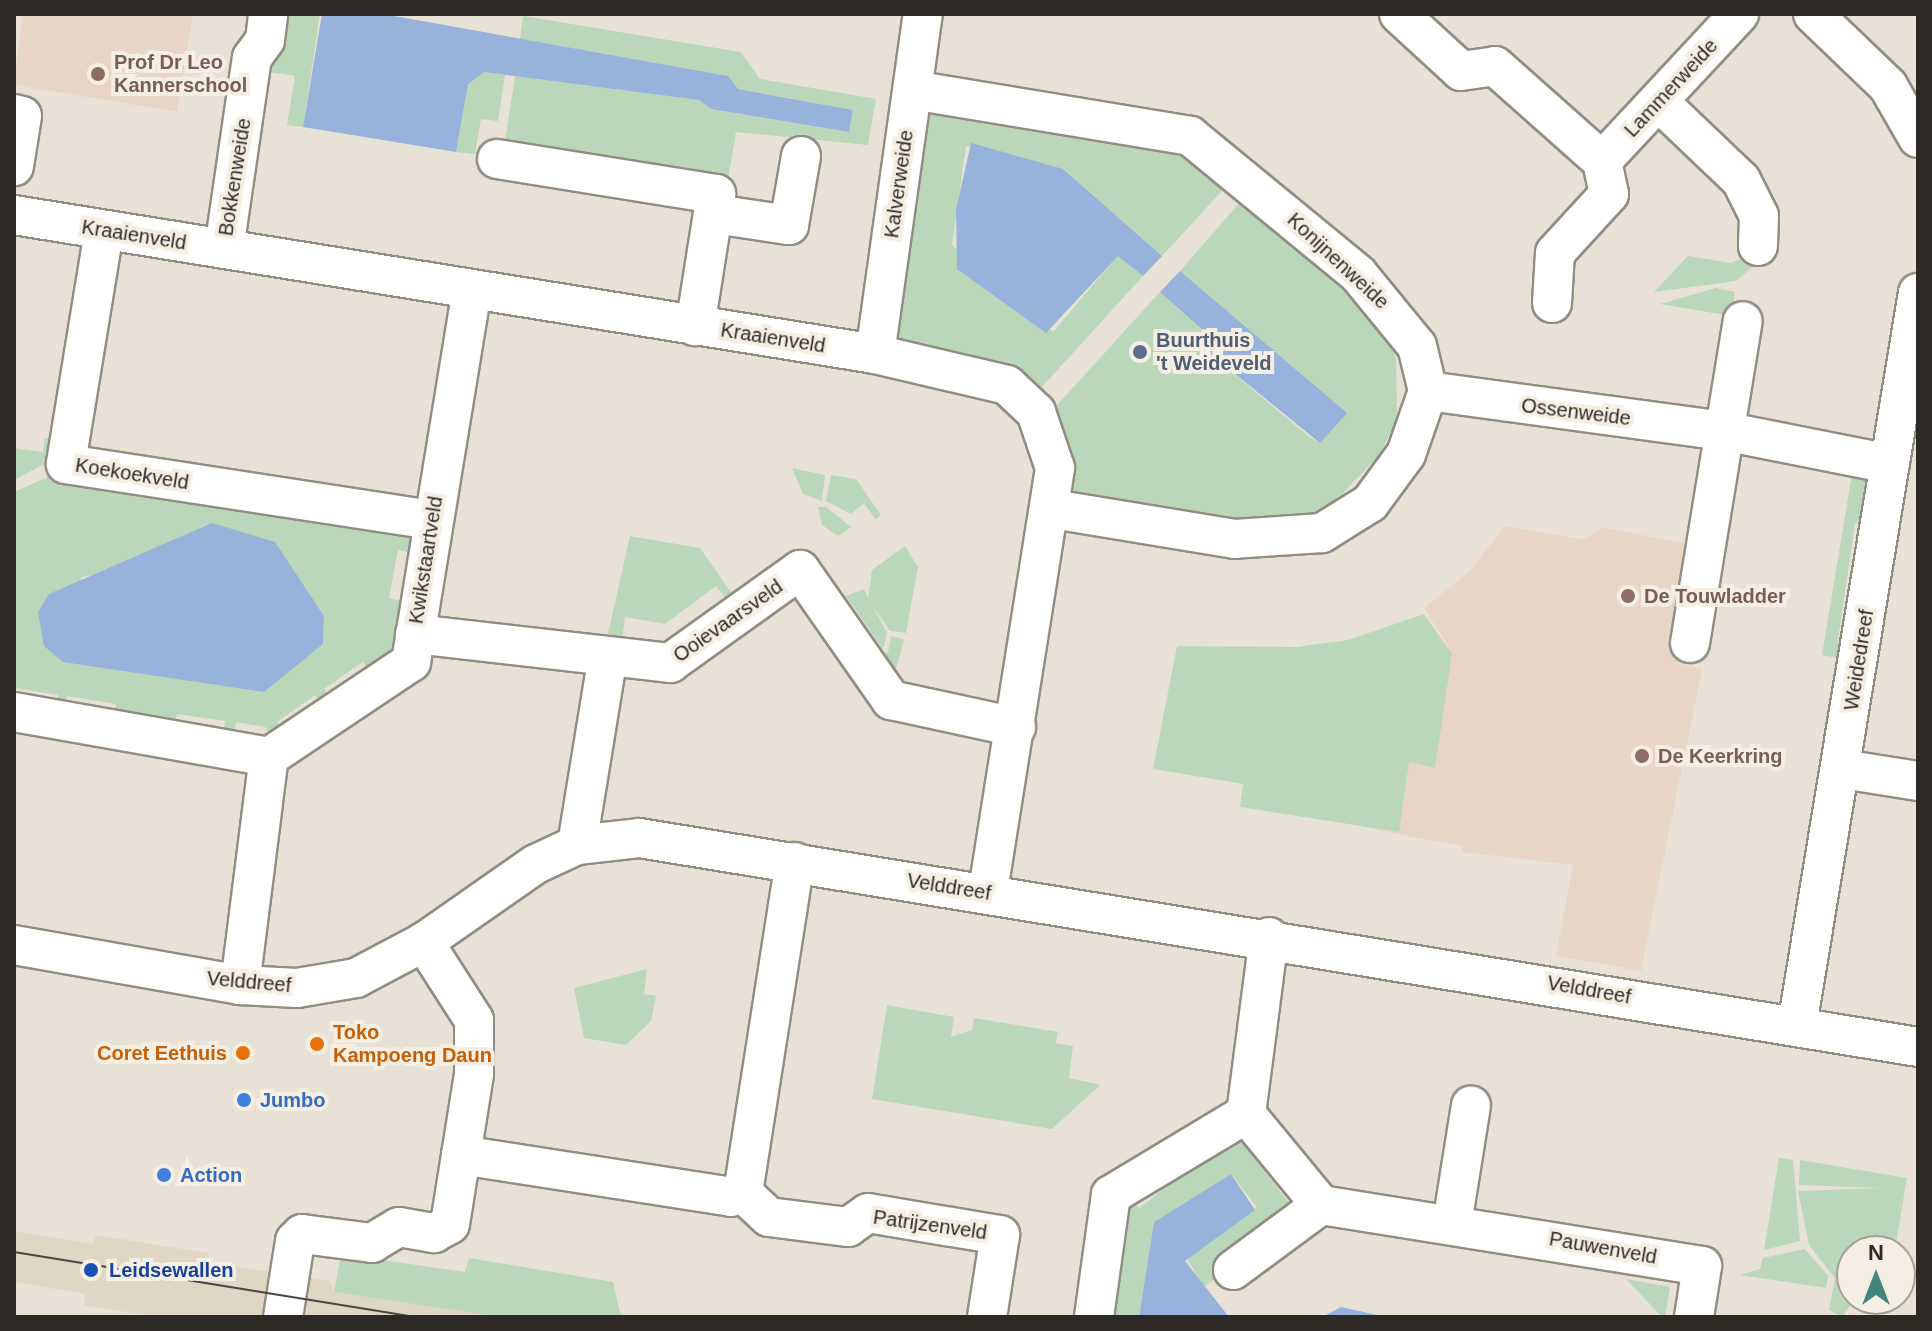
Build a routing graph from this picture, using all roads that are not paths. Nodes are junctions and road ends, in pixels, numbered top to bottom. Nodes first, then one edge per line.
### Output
1 (268, 14) edge
2 (923, 14) edge
3 (1399, 14) edge
4 (1739, 14) edge
5 (1813, 14) edge
6 (913, 90) junction
7 (1659, 102) junction
8 (14, 114) edge
9 (1918, 138) edge
10 (801, 156) dead end
11 (497, 159) dead end
12 (1602, 161) junction
13 (14, 166) edge
14 (715, 214) junction
15 (14, 215) edge
16 (104, 231) junction
17 (1758, 246) dead end
18 (224, 249) junction
19 (472, 291) junction
20 (1918, 293) edge
21 (1552, 303) dead end
22 (1743, 321) dead end
23 (695, 326) junction
24 (875, 354) junction
25 (1428, 391) junction
26 (1724, 431) junction
27 (1890, 464) junction
28 (1052, 509) junction
29 (431, 520) junction
30 (415, 634) junction
31 (1690, 643) dead end
32 (607, 662) junction
33 (14, 712) edge
34 (1016, 727) junction
35 (269, 757) junction
36 (1842, 769) junction
37 (1918, 781) edge
38 (577, 845) junction
39 (795, 862) junction
40 (988, 893) junction
41 (1269, 937) junction
42 (424, 942) junction
43 (14, 945) edge
44 (240, 985) junction
45 (1797, 1026) junction
46 (1918, 1047) edge
47 (1471, 1106) dead end
48 (1246, 1114) junction
49 (461, 1155) junction
50 (743, 1193) junction
51 (1321, 1205) junction
52 (1452, 1224) junction
53 (1233, 1270) dead end
54 (283, 1317) edge
55 (987, 1317) edge
56 (1094, 1317) edge
57 (1694, 1317) edge

1 - 18 street, Bokkenweide
2 - 6 street, Kalverweide
3 - 12 street
4 - 7 street, Lammerweide
5 - 9 street
6 - 24 street, Kalverweide
6 - 25 street, Konijnenweide
7 - 12 street, Lammerweide
7 - 17 street
8 - 13 street
10 - 14 street
11 - 14 street
12 - 21 street
14 - 23 street
15 - 16 street, Kraaienveld
16 - 18 street, Kraaienveld
16 - 29 street, Koekoekveld
18 - 19 street, Kraaienveld
19 - 23 street, Kraaienveld
19 - 29 street, Kwikstaartveld
20 - 27 street, Weidedreef
22 - 26 street
23 - 24 street, Kraaienveld
24 - 28 street, Kraaienveld
25 - 26 street, Ossenweide
25 - 28 street
26 - 27 street, Ossenweide
26 - 31 street
27 - 36 street, Weidedreef
28 - 34 street, Kraaienveld
29 - 30 street, Kwikstaartveld
30 - 32 street, Ooievaarsveld
30 - 35 street, Kwikstaartveld
32 - 34 street, Ooievaarsveld
32 - 38 street
33 - 35 street
34 - 40 street, Kraaienveld
35 - 44 street
36 - 37 street
36 - 45 street, Weidedreef
38 - 39 street, Velddreef
38 - 42 street, Velddreef
39 - 40 street, Velddreef
39 - 50 street
40 - 41 street, Velddreef
41 - 45 street, Velddreef
41 - 48 street
42 - 44 street, Velddreef
42 - 49 street
43 - 44 street, Velddreef
45 - 46 street, Velddreef
47 - 52 street
48 - 51 street
48 - 56 street
49 - 50 street
49 - 54 street
50 - 55 street, Patrijzenveld
51 - 52 street, Pauwenveld
51 - 53 street
52 - 57 street, Pauwenveld

